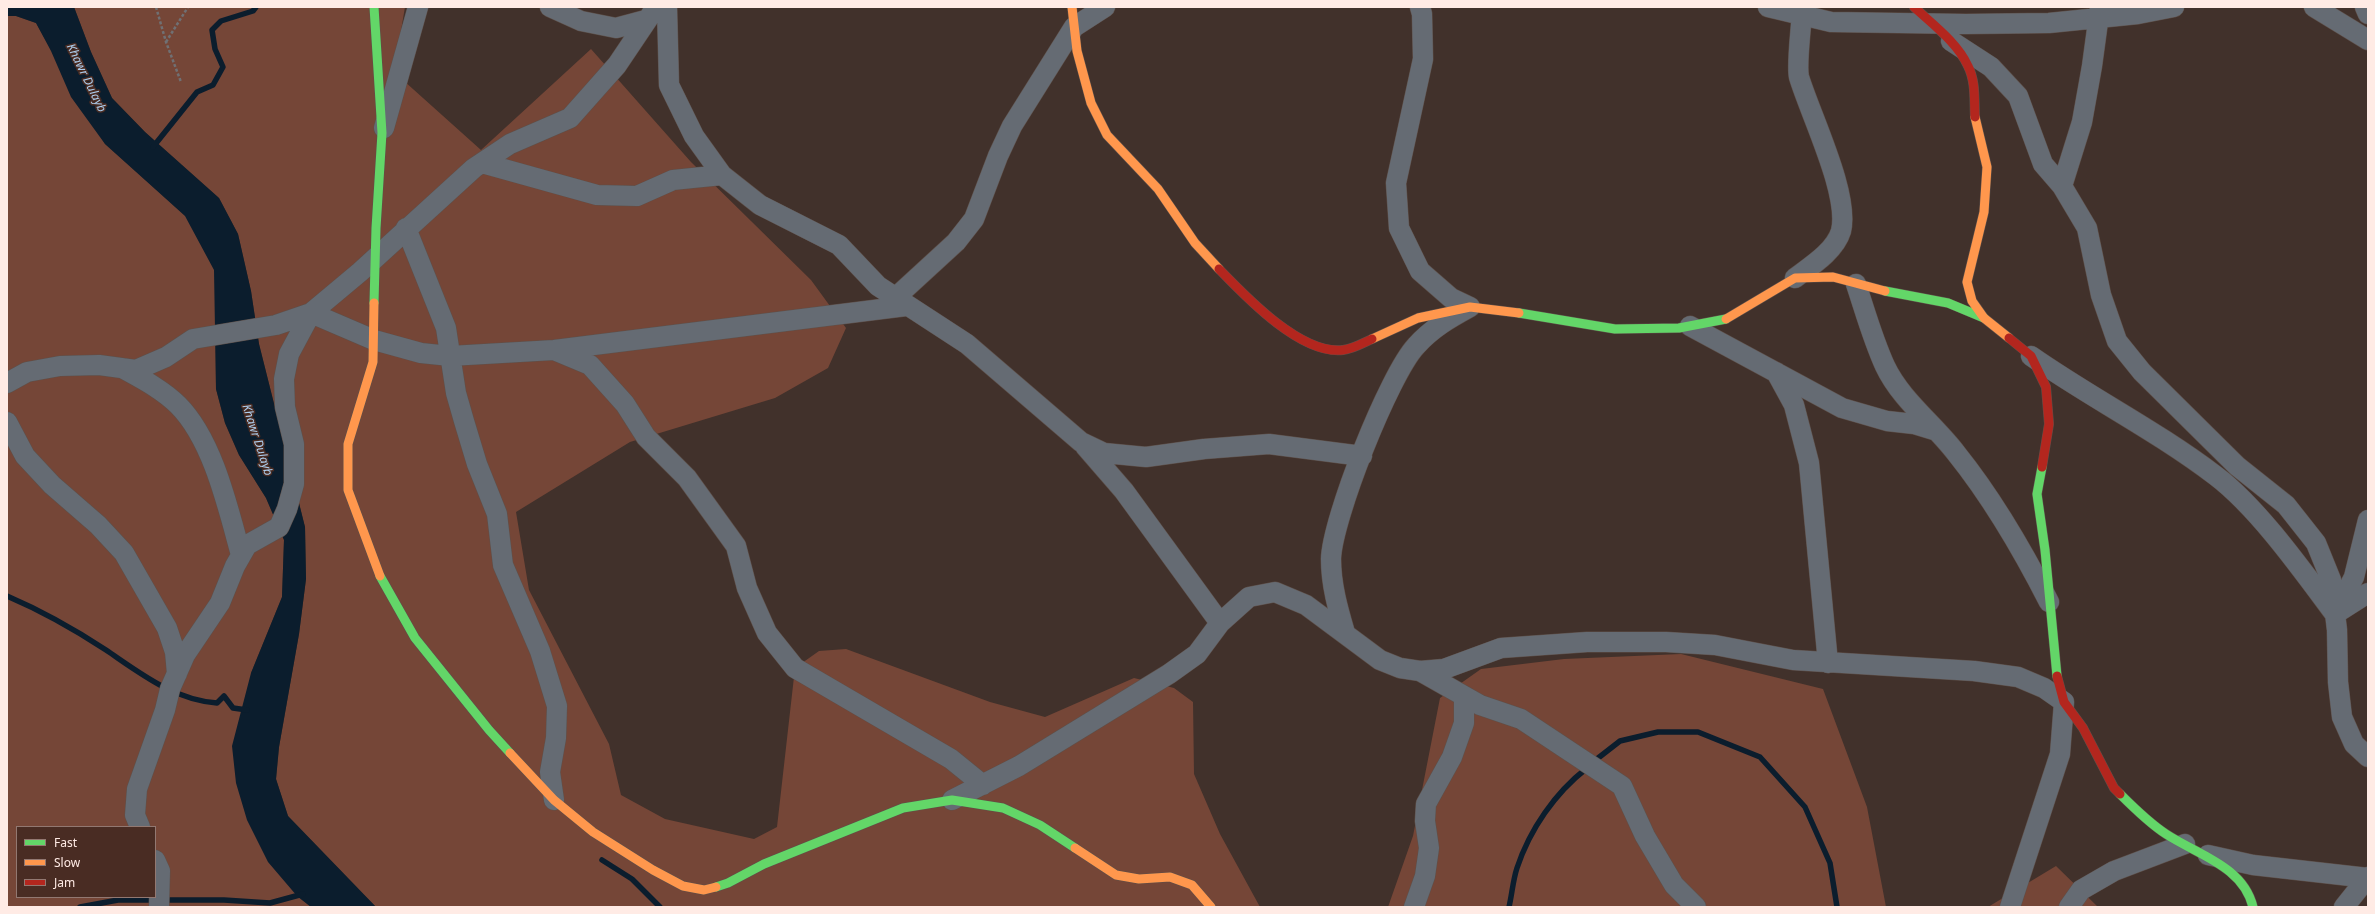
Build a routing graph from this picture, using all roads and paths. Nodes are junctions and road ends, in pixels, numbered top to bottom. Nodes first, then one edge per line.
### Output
1 (156, 7) edge
2 (188, 7) edge
3 (374, 7) edge
4 (418, 7) edge
5 (550, 7) edge
6 (667, 7) edge
7 (1072, 7) edge
8 (1105, 7) edge
9 (1420, 7) edge
10 (1768, 7) edge
11 (1914, 7) edge
12 (2174, 7) edge
13 (2314, 7) edge
14 (2365, 7) edge
15 (1802, 11) edge
16 (2099, 12) edge
17 (651, 13) edge
18 (2368, 14) edge
19 (1931, 23) junction
20 (1074, 27) junction
21 (1949, 40) junction
22 (2368, 40) edge
23 (166, 42) junction
24 (181, 82) dead end
25 (382, 133) junction
26 (482, 163) junction
27 (722, 175) junction
28 (2062, 186) junction
29 (406, 228) junction
30 (375, 257) junction
31 (1795, 278) junction
32 (1856, 284) junction
33 (900, 302) junction
34 (1470, 307) junction
35 (311, 313) junction
36 (1984, 318) junction
37 (1690, 326) junction
38 (374, 340) junction
39 (554, 350) junction
40 (450, 356) junction
41 (2031, 356) junction
42 (120, 368) junction
43 (1776, 372) junction
44 (8, 384) edge
45 (7, 422) edge
46 (1937, 431) junction
47 (1081, 442) junction
48 (1362, 456) junction
49 (2368, 520) edge
50 (241, 555) junction
51 (2368, 593) edge
52 (2050, 605) junction
53 (2335, 614) junction
54 (1220, 623) junction
55 (1346, 633) junction
56 (1828, 663) junction
57 (1420, 671) junction
58 (177, 674) junction
59 (1464, 696) junction
60 (2064, 702) junction
61 (2368, 757) edge
62 (983, 785) junction
63 (554, 800) junction
64 (952, 800) junction
65 (140, 826) edge
66 (2185, 844) junction
67 (2204, 854) junction
68 (156, 862) edge
69 (2367, 878) edge
70 (159, 907) edge
71 (1211, 907) edge
72 (1414, 907) edge
73 (1696, 907) edge
74 (2010, 907) edge
75 (2068, 907) edge
76 (2253, 907) edge
77 (2344, 907) edge

1 - 23 path
2 - 23 path
3 - 25 street
4 - 25 street
5 - 17 street
6 - 27 street
7 - 20 street
8 - 20 street
9 - 34 street
10 - 15 street
11 - 19 street
12 - 16 street
13 - 22 street
14 - 18 street
15 - 19 street
15 - 31 street
16 - 19 street
16 - 28 street
17 - 26 street
19 - 21 street
20 - 33 street
20 - 34 street
21 - 28 street
21 - 36 street
23 - 24 path
25 - 30 street
26 - 27 street
26 - 29 street
27 - 33 street
28 - 53 street
29 - 30 street
29 - 40 street
30 - 35 street
30 - 38 street
31 - 32 street
31 - 37 street
32 - 36 street
32 - 46 street
33 - 39 street
33 - 47 street
34 - 37 street
34 - 48 street
35 - 38 street
35 - 42 street
35 - 50 street
36 - 41 street
37 - 43 street
38 - 40 street
38 - 63 street
39 - 40 street
39 - 62 street
40 - 63 street
41 - 52 street
41 - 53 street
42 - 44 street
42 - 50 street
43 - 46 street
43 - 56 street
45 - 58 street
46 - 52 street
47 - 48 street
47 - 54 street
48 - 55 street
49 - 53 street
50 - 58 street
51 - 53 street
52 - 60 street
53 - 61 street
54 - 55 street
54 - 62 street
55 - 57 street
56 - 57 street
56 - 60 street
57 - 59 street
58 - 65 street
59 - 72 street
59 - 73 street
60 - 66 street
60 - 74 street
62 - 64 street
63 - 64 street
64 - 71 street
66 - 67 street
66 - 75 street
67 - 69 street
67 - 76 street
68 - 70 street
69 - 77 street

